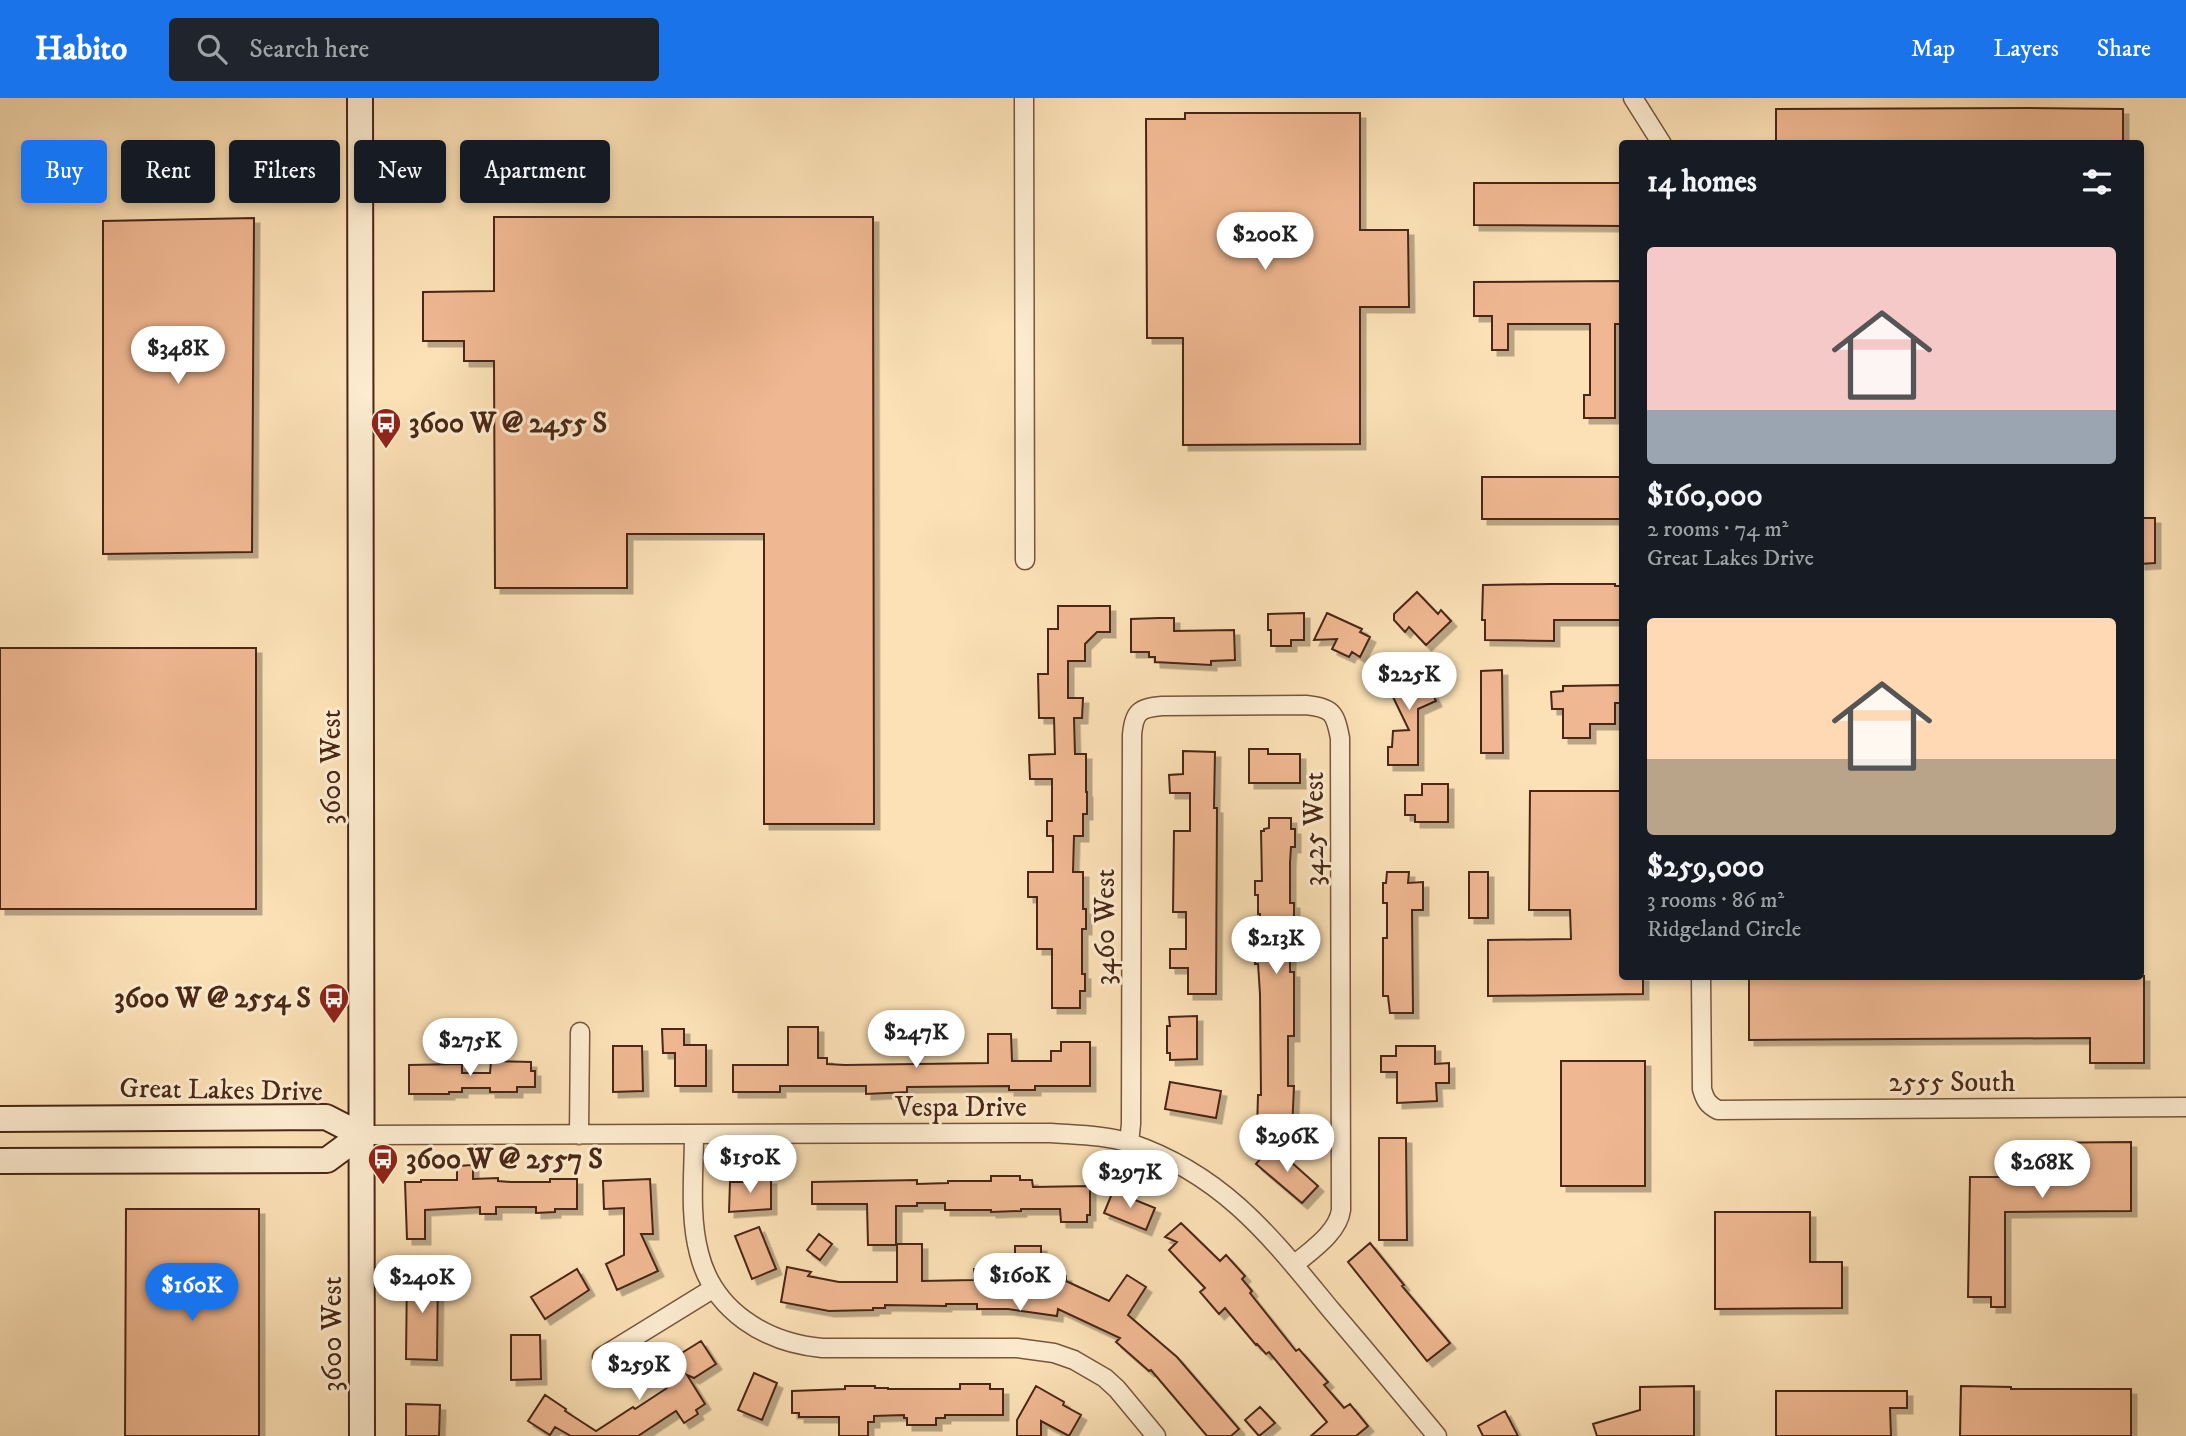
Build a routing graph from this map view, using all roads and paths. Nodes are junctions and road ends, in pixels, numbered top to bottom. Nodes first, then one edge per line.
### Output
1 (360, 98) edge
2 (1024, 98) edge
3 (1633, 98) edge
4 (1659, 140) edge
5 (1025, 560) dead end
6 (1332, 712) joint
7 (1700, 980) edge
8 (580, 1032) dead end
9 (2186, 1107) edge
10 (0, 1119) edge
11 (694, 1134) junction
12 (361, 1135) junction
13 (579, 1135) junction
14 (1129, 1143) junction
15 (0, 1161) edge
16 (1294, 1265) junction
17 (714, 1288) junction
18 (602, 1356) dead end
19 (362, 1436) edge
20 (1156, 1436) edge
21 (1437, 1436) edge

1 - 12 street, 3600 West
2 - 5 street
3 - 4 street
6 - 14 street, 3460 West
6 - 16 street, 3425 West
7 - 9 street, 2555 South
8 - 13 street
10 - 12 street, Great Lakes Drive
11 - 13 street, Vespa Drive
11 - 14 street, Vespa Drive
11 - 17 street
12 - 13 street, Vespa Drive
12 - 15 street
12 - 19 street, 3600 West
14 - 16 street, Vespa Drive
16 - 21 street, Vespa Drive
17 - 18 street
17 - 20 street

